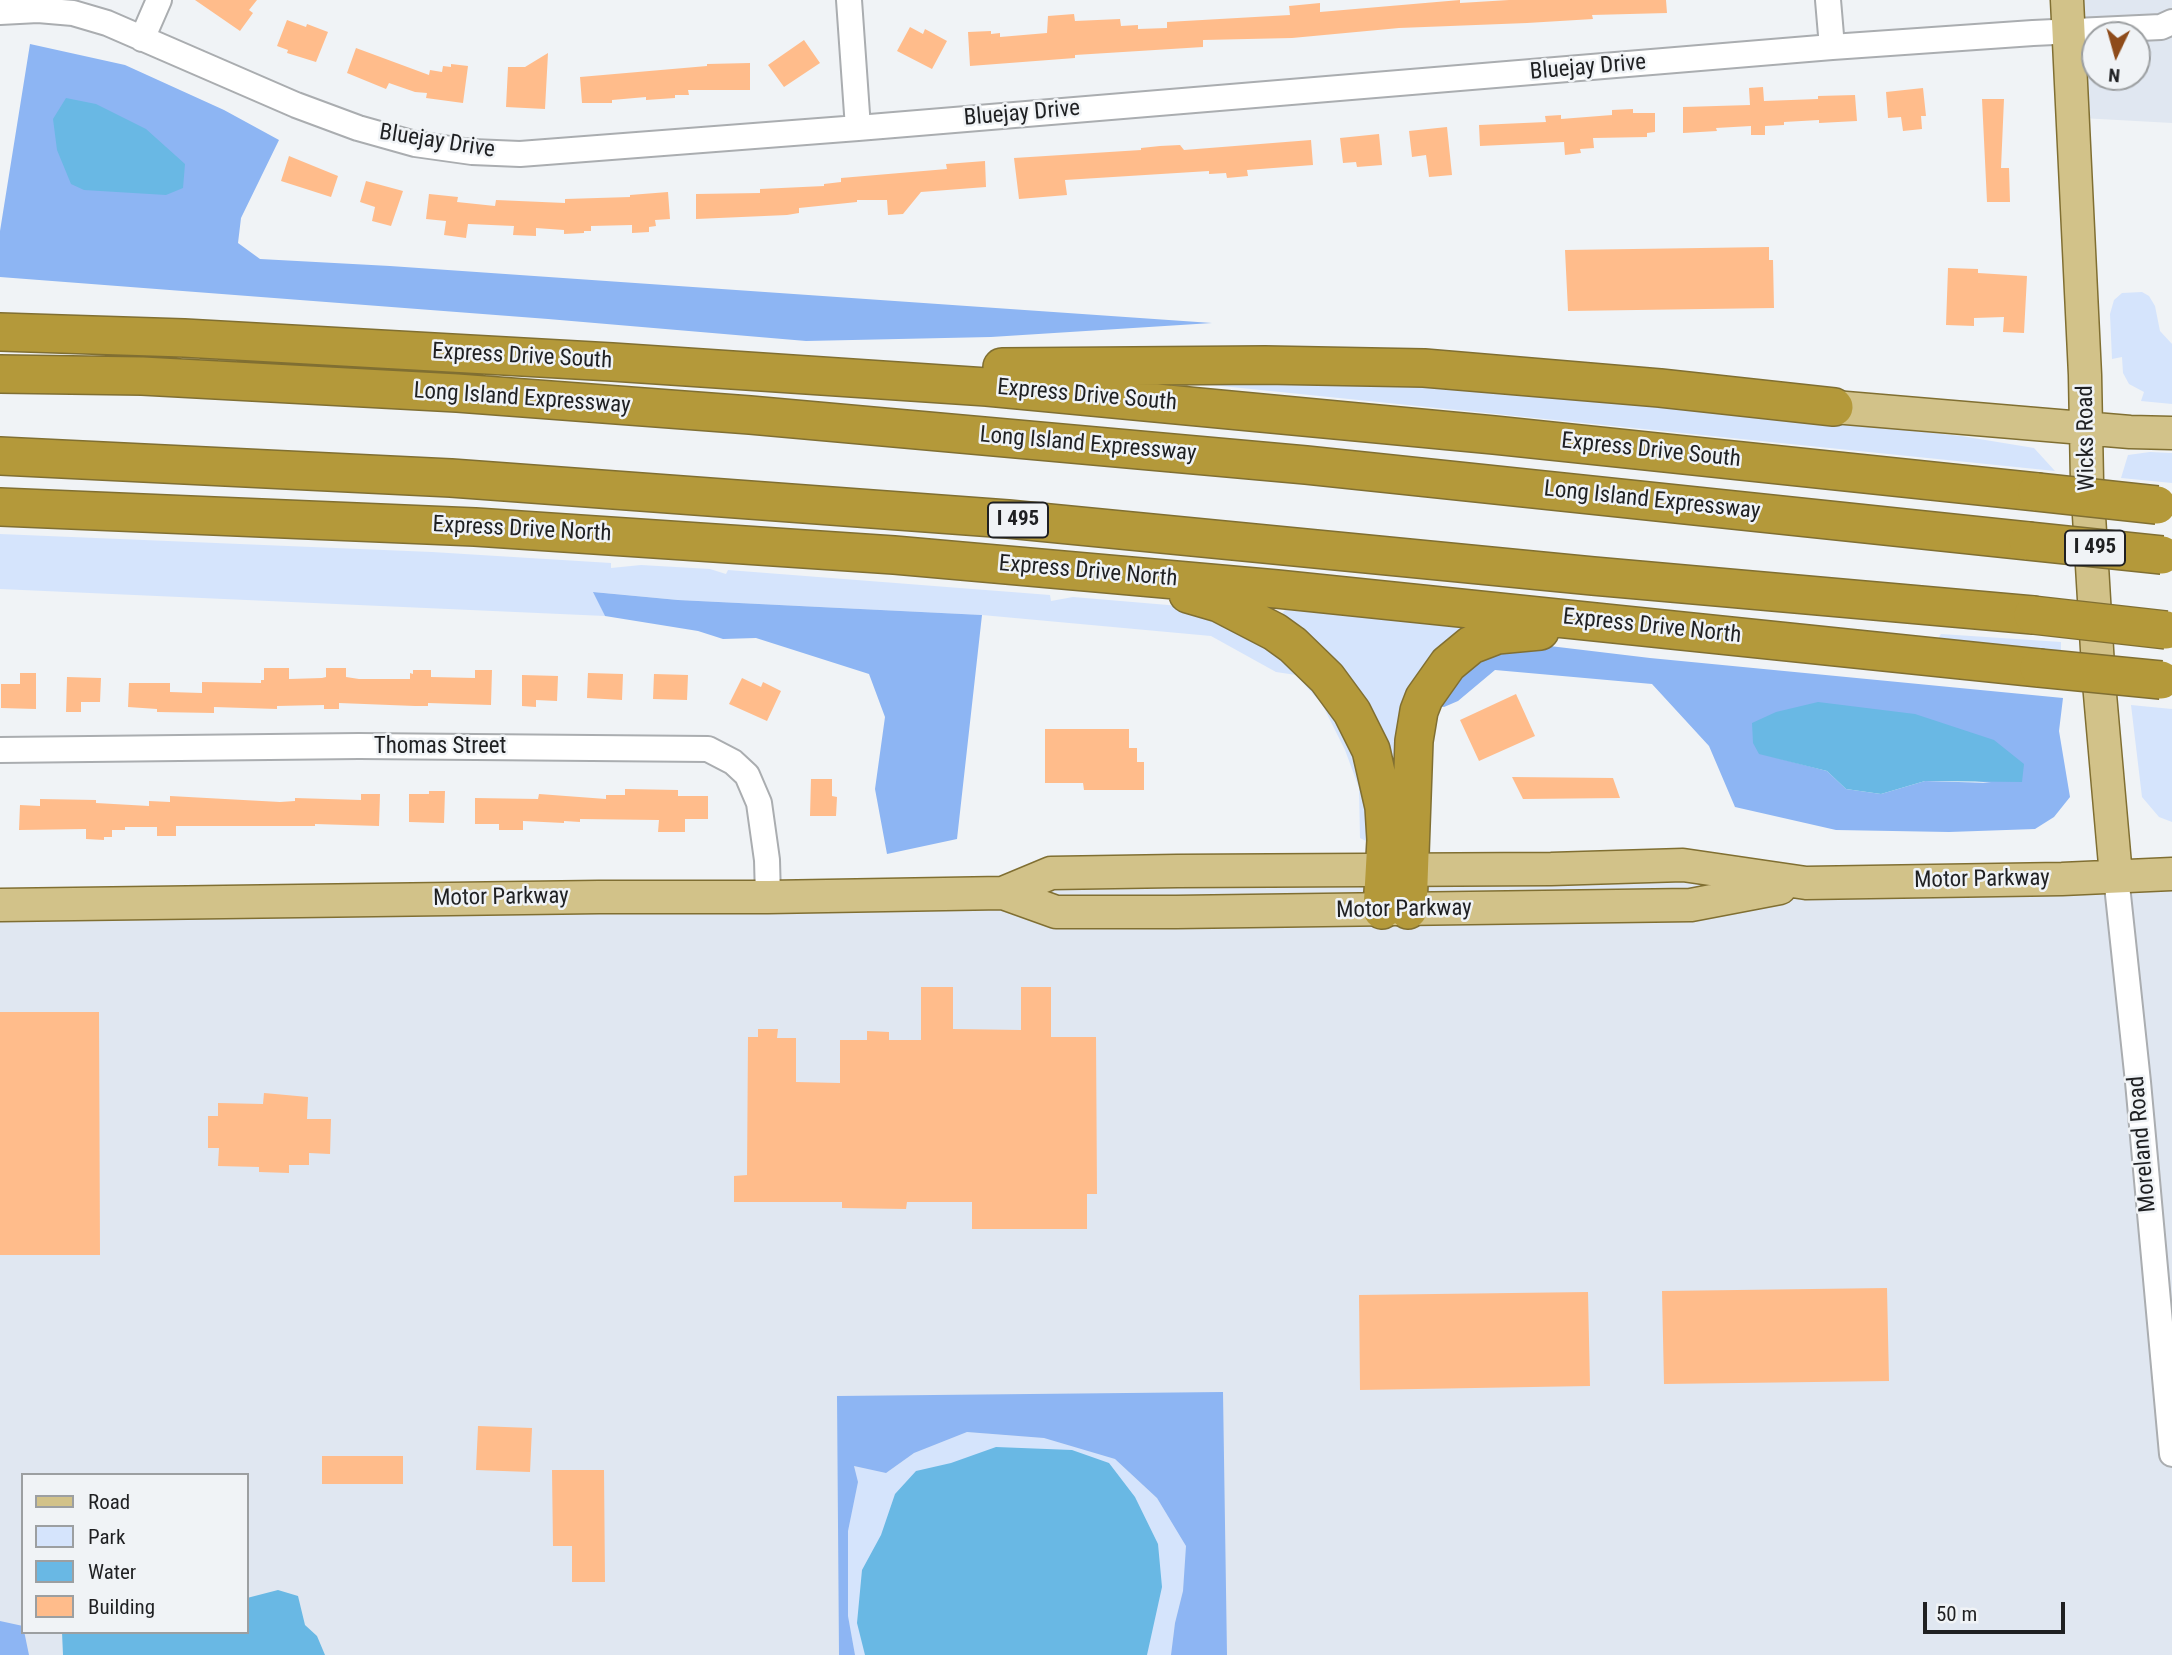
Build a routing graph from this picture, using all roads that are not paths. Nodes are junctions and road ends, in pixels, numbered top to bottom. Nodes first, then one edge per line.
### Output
1 (159, 0) edge
2 (849, 0) edge
3 (1828, 0) edge
4 (2067, 0) edge
5 (0, 12) edge
6 (2172, 22) edge
7 (2069, 31) junction
8 (142, 39) junction
9 (1832, 47) junction
10 (858, 128) junction
11 (0, 316) edge
12 (0, 332) edge
13 (184, 338) junction
14 (767, 370) junction
15 (0, 374) edge
16 (1833, 407) joint
17 (2086, 428) junction
18 (2172, 433) edge
19 (0, 456) edge
20 (2164, 505) edge
21 (0, 507) edge
22 (2167, 555) edge
23 (1106, 573) junction
24 (1661, 628) junction
25 (2169, 631) edge
26 (2167, 680) edge
27 (0, 750) edge
28 (1397, 869) junction
29 (2172, 874) edge
30 (2116, 876) junction
31 (1805, 883) junction
32 (1003, 892) junction
33 (768, 897) junction
34 (0, 905) edge
35 (1395, 910) junction
36 (2172, 1454) edge

1 - 8 street
2 - 10 street
3 - 9 street
4 - 7 main road, Wicks Road
5 - 8 street, Bluejay Drive
6 - 7 street, Bluejay Drive
7 - 9 street, Bluejay Drive
7 - 17 main road, Wicks Road
8 - 10 street, Bluejay Drive
9 - 10 street, Bluejay Drive
11 - 13 main road, Express Drive South
12 - 13 highway
13 - 14 highway, Express Drive South
14 - 16 highway
14 - 20 highway, Express Drive South, bridge
15 - 22 highway, Long Island Expressway / I 495, bridge
16 - 17 main road
17 - 18 main road
17 - 30 main road, Wicks Road
19 - 25 highway, I 495, bridge
21 - 23 highway, Express Drive North
23 - 24 highway, Express Drive North
23 - 28 highway
24 - 26 highway, Express Drive North, bridge
24 - 28 highway
27 - 33 street, Thomas Street
28 - 31 main road, Motor Parkway
28 - 32 main road, Motor Parkway
28 - 35 highway
29 - 30 main road, Motor Parkway
30 - 31 main road, Motor Parkway
30 - 36 street, Moreland Road
31 - 35 main road, Motor Parkway
32 - 33 main road, Motor Parkway
32 - 35 main road, Motor Parkway
33 - 34 main road, Motor Parkway

